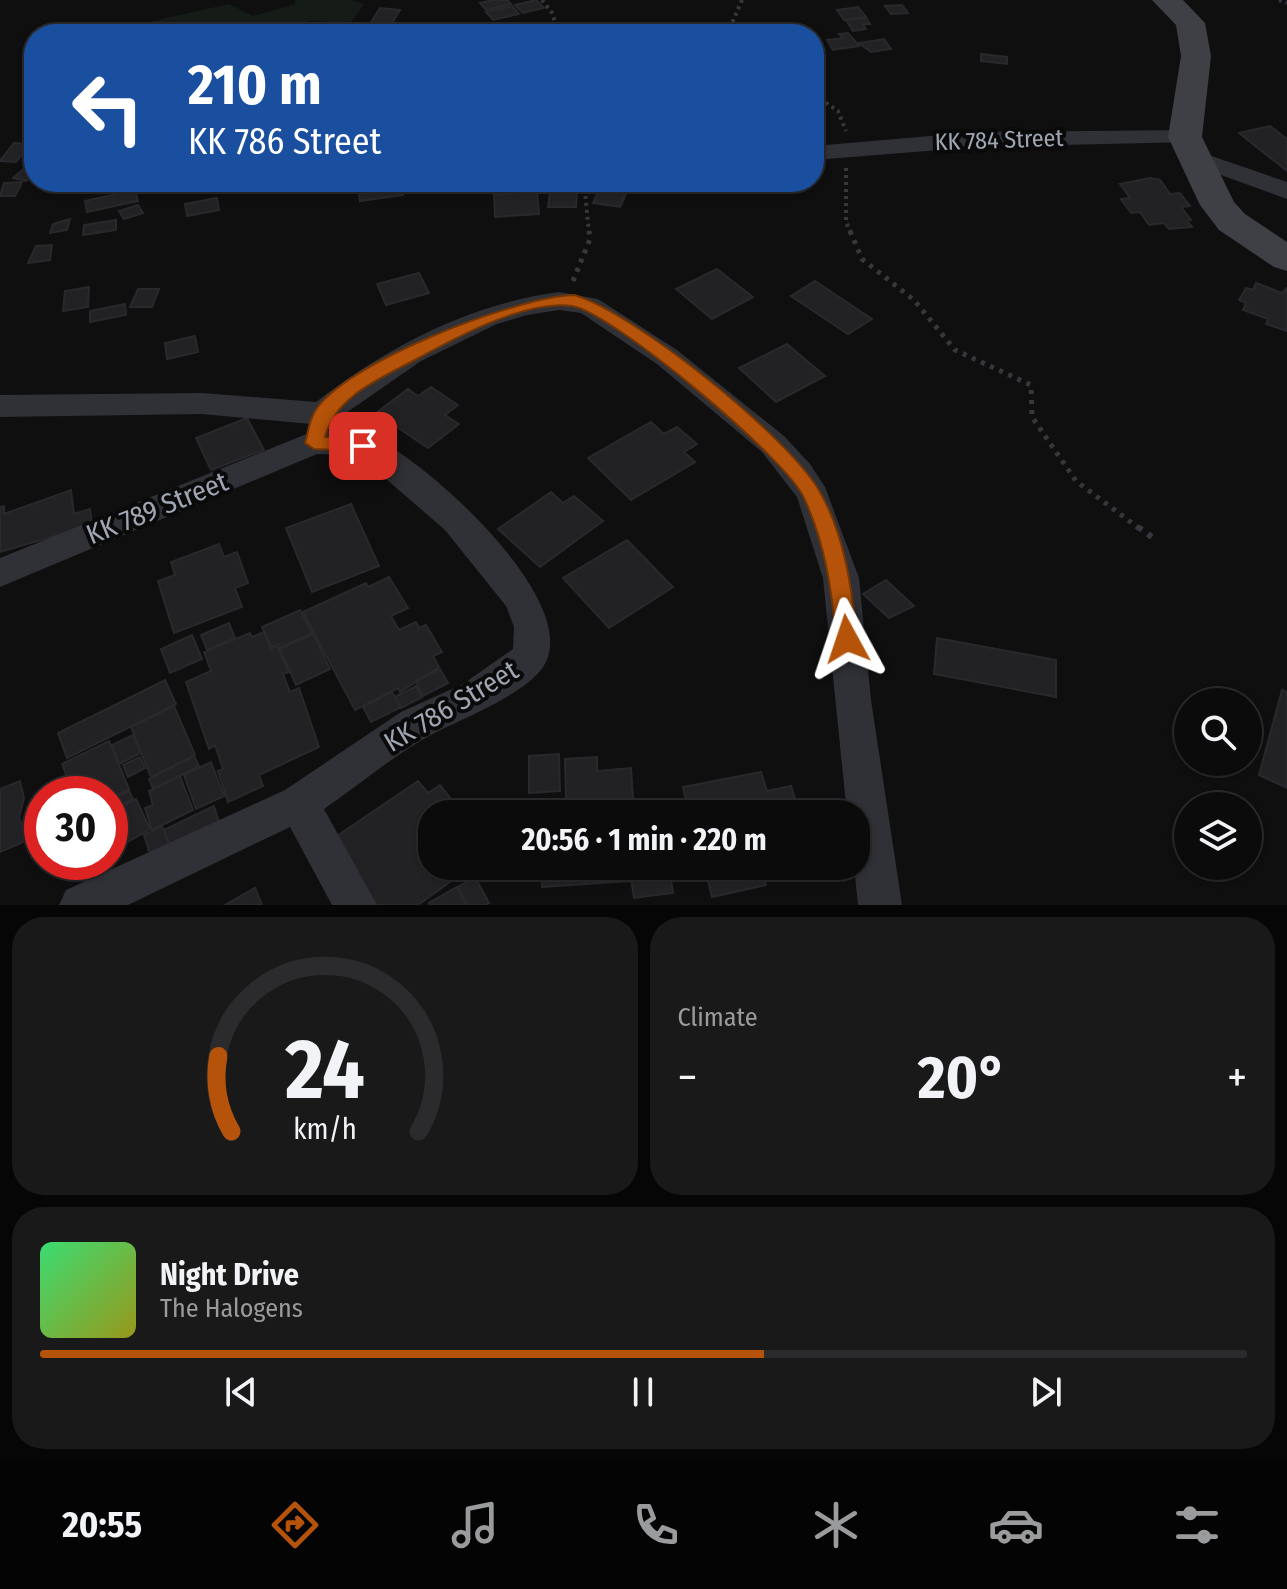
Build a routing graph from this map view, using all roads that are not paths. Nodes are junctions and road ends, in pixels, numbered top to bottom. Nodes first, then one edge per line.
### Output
1 (1166, 0) edge
2 (1191, 147) junction
3 (824, 154) edge
4 (1287, 191) edge
5 (1287, 259) edge
6 (0, 406) edge
7 (318, 428) junction
8 (0, 573) edge
9 (299, 803) junction
10 (81, 905) edge
11 (355, 905) edge
12 (880, 905) edge

1 - 2 main road
2 - 3 street, KK 784 Street
2 - 4 street
2 - 5 main road
6 - 7 street, KK 786 Street
7 - 8 street, KK 789 Street
7 - 9 street, KK 786 Street
7 - 12 street, KK 789 Street
9 - 10 street, KK 786 Street
9 - 11 street

